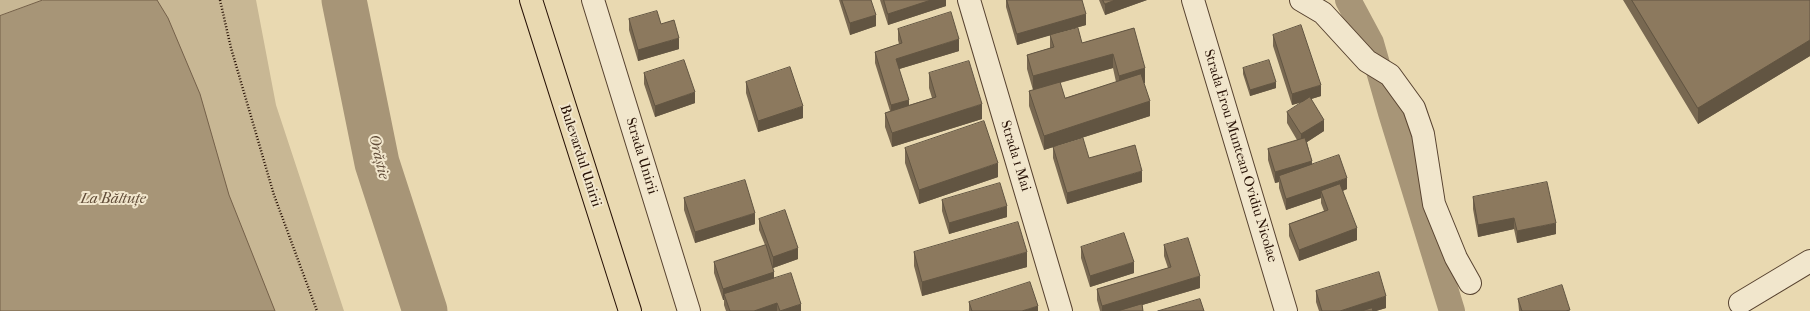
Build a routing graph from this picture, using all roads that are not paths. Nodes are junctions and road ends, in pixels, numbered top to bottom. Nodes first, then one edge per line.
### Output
1 (531, 0) edge
2 (593, 0) edge
3 (969, 0) edge
4 (1193, 0) edge
5 (1301, 0) edge
6 (1810, 261) edge
7 (1470, 283) dead end
8 (1740, 303) dead end
9 (630, 311) edge
10 (689, 311) edge
11 (1061, 311) edge
12 (1286, 311) edge

1 - 9 main road, Bulevardul Unirii
2 - 10 street, Strada Unirii
3 - 11 street, Strada 1 Mai
4 - 12 street, Strada Erou Muntean Ovidiu Nicolae
5 - 7 street
6 - 8 street

